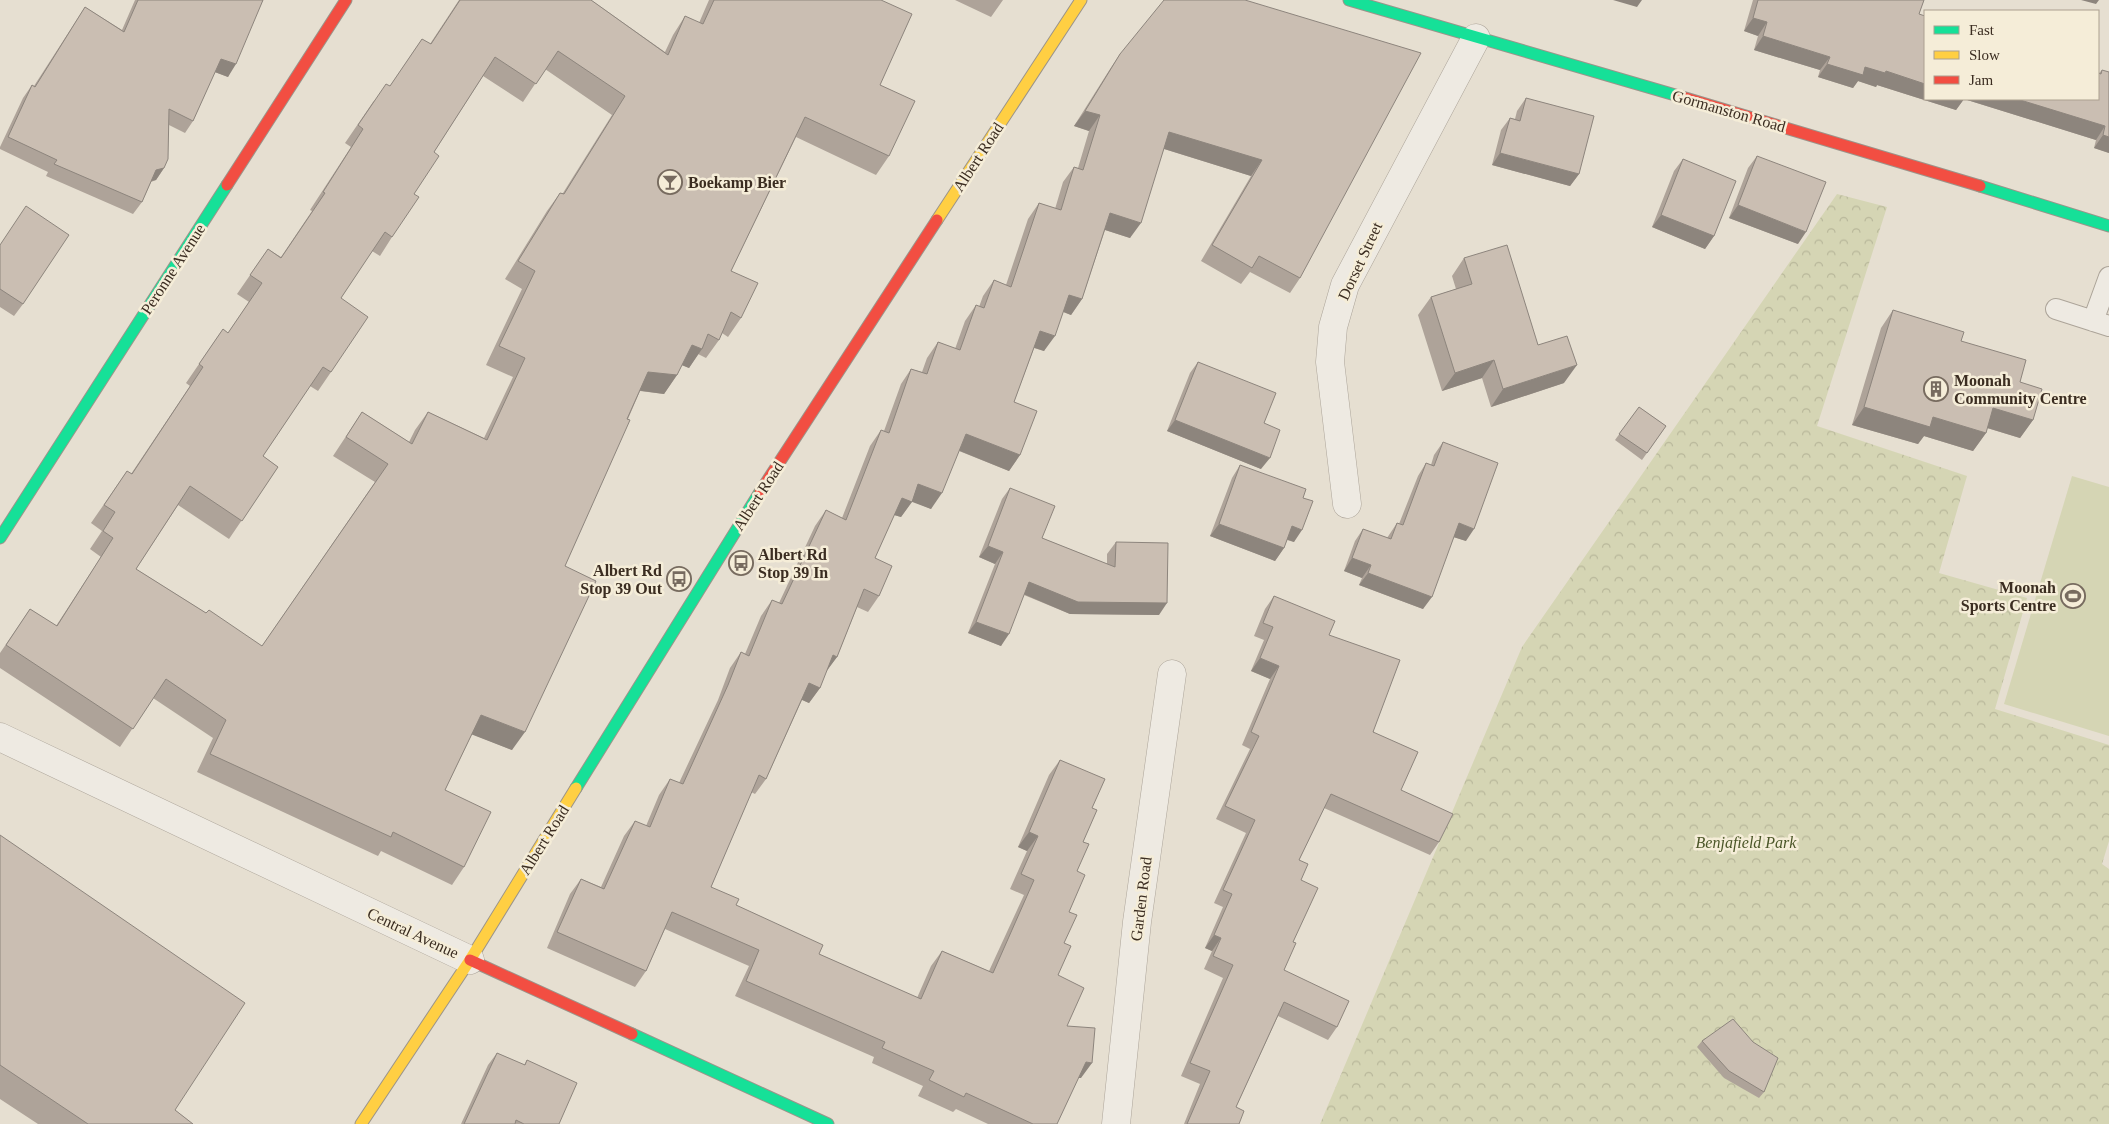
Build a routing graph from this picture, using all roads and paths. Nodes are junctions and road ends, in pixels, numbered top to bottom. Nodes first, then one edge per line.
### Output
1 (346, 0) edge
2 (1081, 0) edge
3 (1349, 0) edge
4 (1476, 38) junction
5 (2109, 226) edge
6 (2109, 277) edge
7 (2056, 309) dead end
8 (2101, 324) edge
9 (1346, 504) dead end
10 (0, 538) edge
11 (1172, 674) dead end
12 (0, 737) edge
13 (470, 960) junction
14 (362, 1124) edge
15 (828, 1124) edge
16 (1116, 1124) edge

1 - 10 street, Peronne Avenue
2 - 13 street, Albert Road
3 - 4 street, Gormanston Road
4 - 5 street, Gormanston Road
4 - 9 street, Dorset Street
6 - 8 lane
7 - 8 lane
11 - 16 street, Garden Road
12 - 13 street, Central Avenue
13 - 14 street, Albert Road
13 - 15 street, Central Avenue

